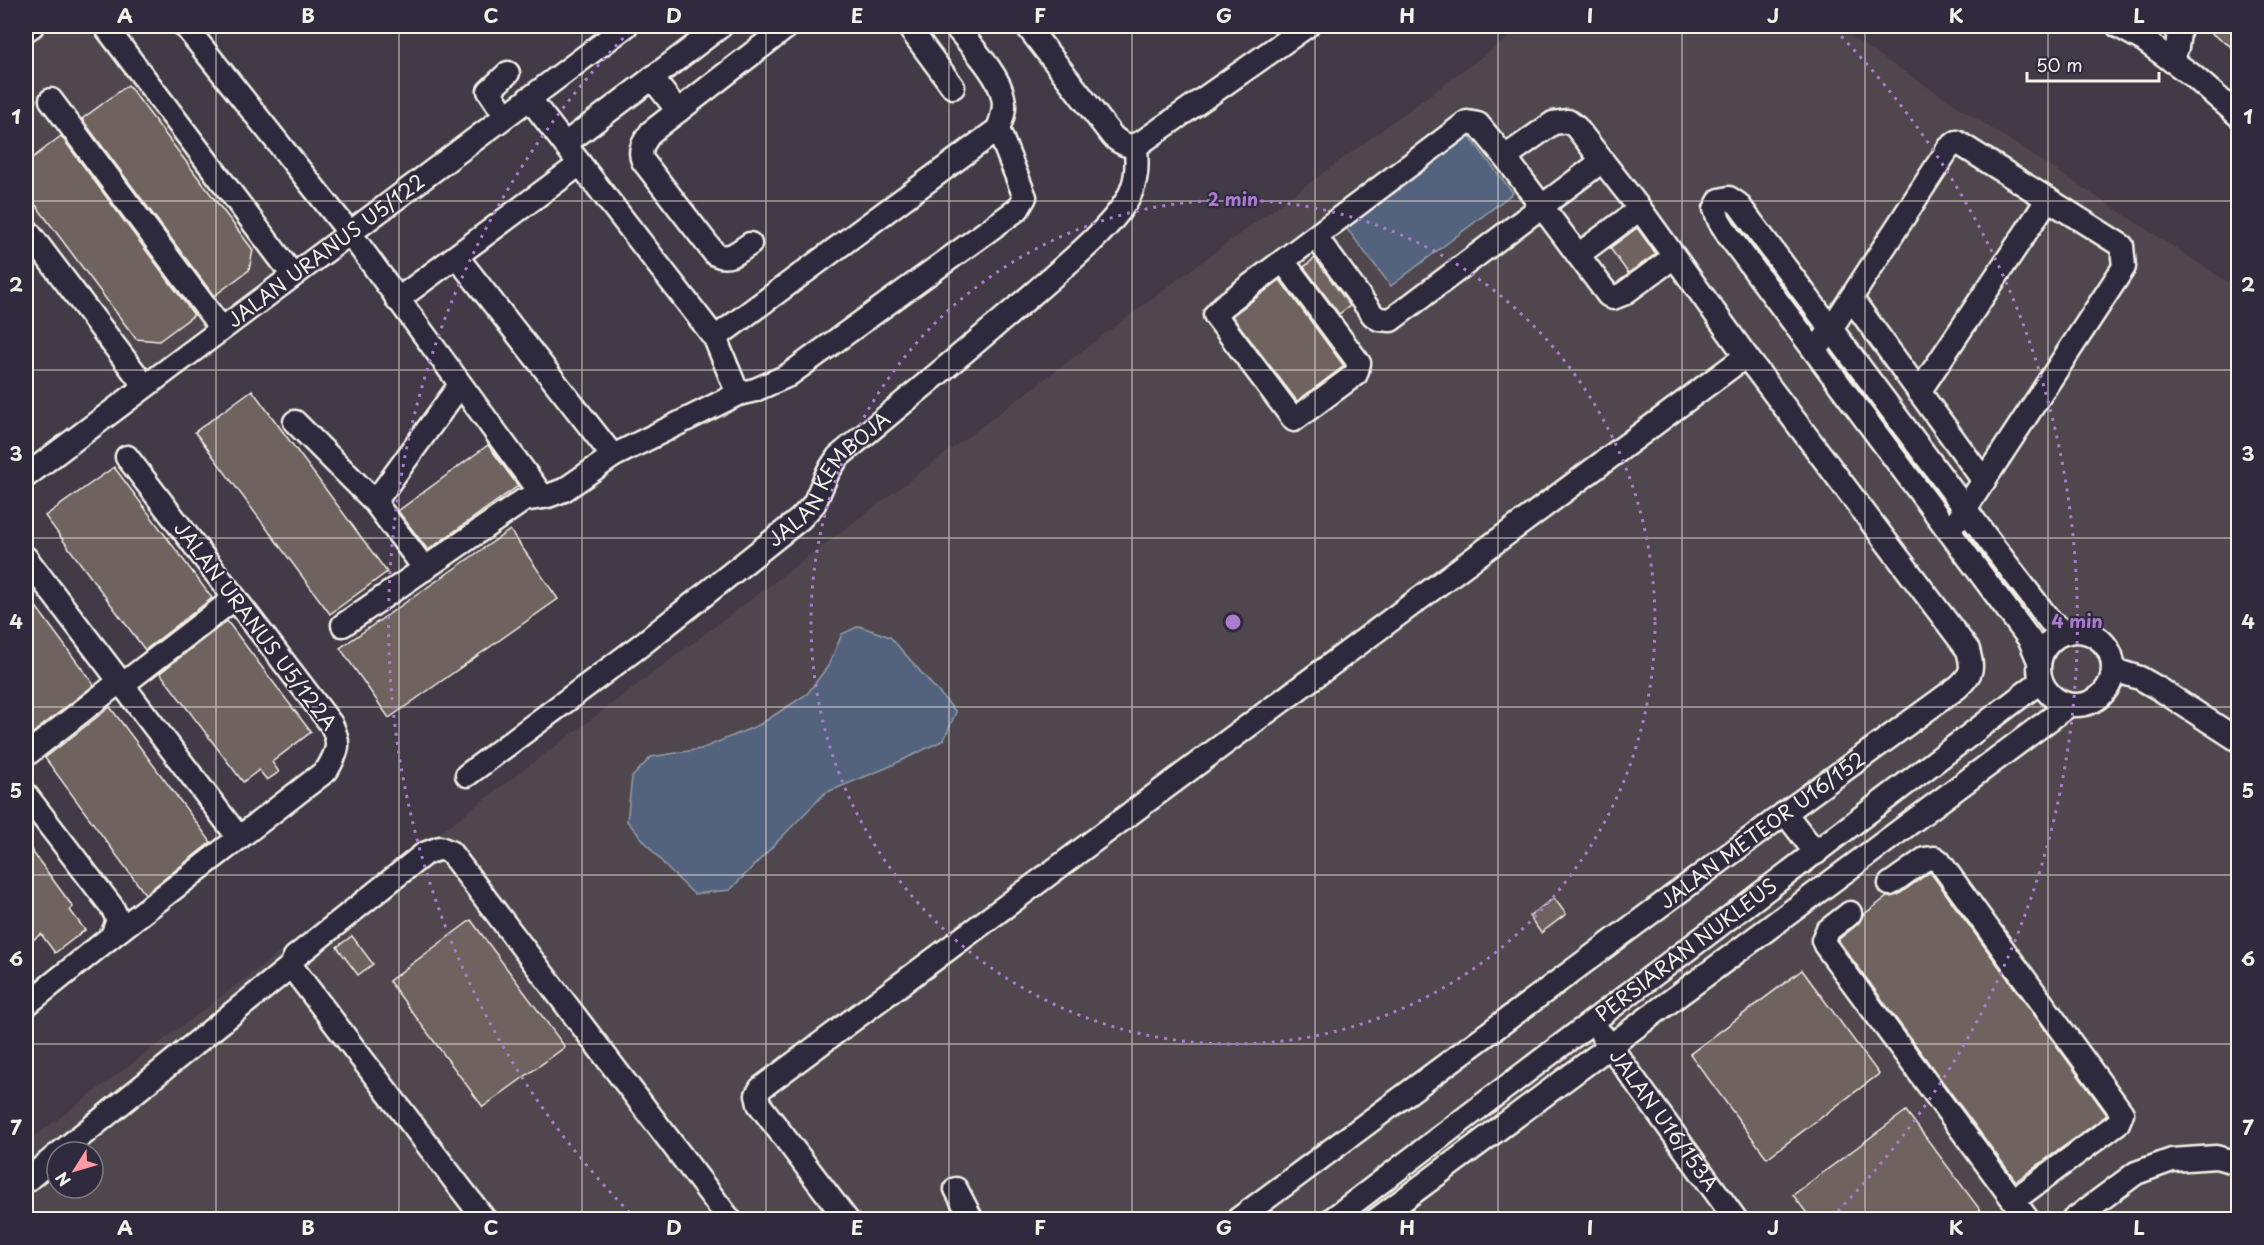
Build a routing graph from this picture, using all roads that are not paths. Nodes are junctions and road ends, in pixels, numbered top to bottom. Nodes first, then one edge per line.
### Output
1 (32, 26) edge
2 (105, 26) edge
3 (185, 26) edge
4 (626, 26) edge
5 (721, 26) edge
6 (788, 26) edge
7 (908, 26) edge
8 (955, 26) edge
9 (1027, 26) edge
10 (1306, 26) edge
11 (2118, 26) edge
12 (2180, 26) edge
13 (26, 30) edge
14 (2172, 61) junction
15 (508, 73) dead end
16 (652, 78) junction
17 (953, 87) dead end
18 (529, 98) junction
19 (51, 100) dead end
20 (678, 111) junction
21 (506, 115) junction
22 (2238, 115) edge
23 (998, 129) junction
24 (565, 144) junction
25 (1136, 145) junction
26 (1505, 157) junction
27 (1602, 161) junction
28 (580, 164) junction
29 (2048, 199) junction
30 (1541, 206) junction
31 (1640, 209) junction
32 (26, 229) edge
33 (348, 232) junction
34 (1316, 237) junction
35 (750, 244) dead end
36 (1578, 255) junction
37 (457, 257) junction
38 (1674, 257) junction
39 (1283, 261) junction
40 (292, 274) junction
41 (1851, 298) junction
42 (397, 300) junction
43 (221, 328) junction
44 (1831, 329) junction
45 (715, 338) junction
46 (1816, 352) junction
47 (1746, 356) junction
48 (144, 385) junction
49 (460, 385) junction
50 (1919, 392) junction
51 (738, 394) junction
52 (295, 422) dead end
53 (614, 456) junction
54 (127, 457) dead end
55 (26, 476) edge
56 (1984, 481) junction
57 (543, 497) junction
58 (373, 500) junction
59 (1965, 509) junction
60 (1950, 532) junction
61 (26, 558) edge
62 (425, 569) junction
63 (235, 598) junction
64 (343, 625) dead end
65 (2066, 633) junction
66 (2114, 670) junction
67 (2040, 671) junction
68 (120, 683) junction
69 (2069, 705) junction
70 (2238, 741) edge
71 (26, 755) edge
72 (467, 775) dead end
73 (26, 795) edge
74 (1785, 813) junction
75 (239, 838) junction
76 (1816, 853) junction
77 (1890, 884) dead end
78 (1850, 913) dead end
79 (115, 928) junction
80 (291, 966) junction
81 (26, 1005) edge
82 (1592, 1022) junction
83 (1609, 1045) junction
84 (76, 1140) edge
85 (2238, 1163) edge
86 (45, 1165) edge
87 (26, 1181) edge
88 (956, 1189) dead end
89 (2014, 1200) junction
90 (485, 1220) edge
91 (730, 1220) edge
92 (847, 1220) edge
93 (972, 1220) edge
94 (1237, 1220) edge
95 (1331, 1220) edge
96 (1376, 1220) edge
97 (1736, 1220) edge
98 (2028, 1220) edge
99 (2073, 1220) edge

1 - 13 street
2 - 40 street
3 - 33 street
4 - 18 street, JALAN URANUS U5/122
5 - 16 street
6 - 20 street
7 - 17 street
8 - 23 street
9 - 25 street
10 - 25 street
11 - 14 street
12 - 14 street
14 - 22 street
15 - 21 street
16 - 20 street
16 - 24 street
18 - 21 street, JALAN URANUS U5/122
18 - 24 street
19 - 43 street
20 - 35 street
21 - 33 street, JALAN URANUS U5/122
23 - 45 street
23 - 51 street
24 - 28 street
25 - 72 street, JALAN KEMBOJA
26 - 27 street, JALAN METEOR U16/152
26 - 30 street
26 - 34 street
27 - 30 street
27 - 31 street, JALAN METEOR U16/152
28 - 37 street
28 - 45 street
29 - 41 street
29 - 50 street
29 - 56 street
30 - 34 street
30 - 36 street
31 - 36 street
31 - 38 street, JALAN METEOR U16/152
32 - 48 street
33 - 40 street, JALAN URANUS U5/122
33 - 42 street
34 - 39 street
36 - 38 street
37 - 42 street
37 - 53 street
38 - 47 street, JALAN METEOR U16/152
39 - 39 street
40 - 43 street, JALAN URANUS U5/122
41 - 44 street
41 - 50 street
42 - 49 street
43 - 48 street, JALAN URANUS U5/122
44 - 46 street
44 - 46 street
44 - 59 street
45 - 51 street
46 - 60 street
47 - 74 street, JALAN METEOR U16/152
47 - 92 street
48 - 55 street, JALAN URANUS U5/122
49 - 57 street
49 - 58 street
50 - 56 street
51 - 53 street
52 - 58 street
53 - 57 street
54 - 63 street, JALAN URANUS U5/122A
56 - 59 street
57 - 62 street
58 - 62 street
59 - 60 street
59 - 65 street
60 - 67 street
61 - 68 street
62 - 64 street
63 - 68 street
63 - 75 street, JALAN URANUS U5/122A
65 - 66 street
65 - 67 street
66 - 69 street
66 - 70 street
67 - 69 street
67 - 76 street, PERSIARAN NUKLEUS
68 - 71 street
68 - 75 street
69 - 83 street, PERSIARAN NUKLEUS
73 - 79 street
74 - 76 street
74 - 94 street, JALAN METEOR U16/152
75 - 79 street, JALAN URANUS U5/122A
76 - 82 street, PERSIARAN NUKLEUS
77 - 89 street
78 - 89 street
79 - 81 street, JALAN URANUS U5/122A
80 - 84 street
80 - 90 street
80 - 91 street
82 - 83 street, JALAN U16/153A
82 - 95 street, PERSIARAN NUKLEUS
83 - 96 street, PERSIARAN NUKLEUS
83 - 97 street, JALAN U16/153A
85 - 99 street
86 - 87 street
88 - 93 street
89 - 98 street

